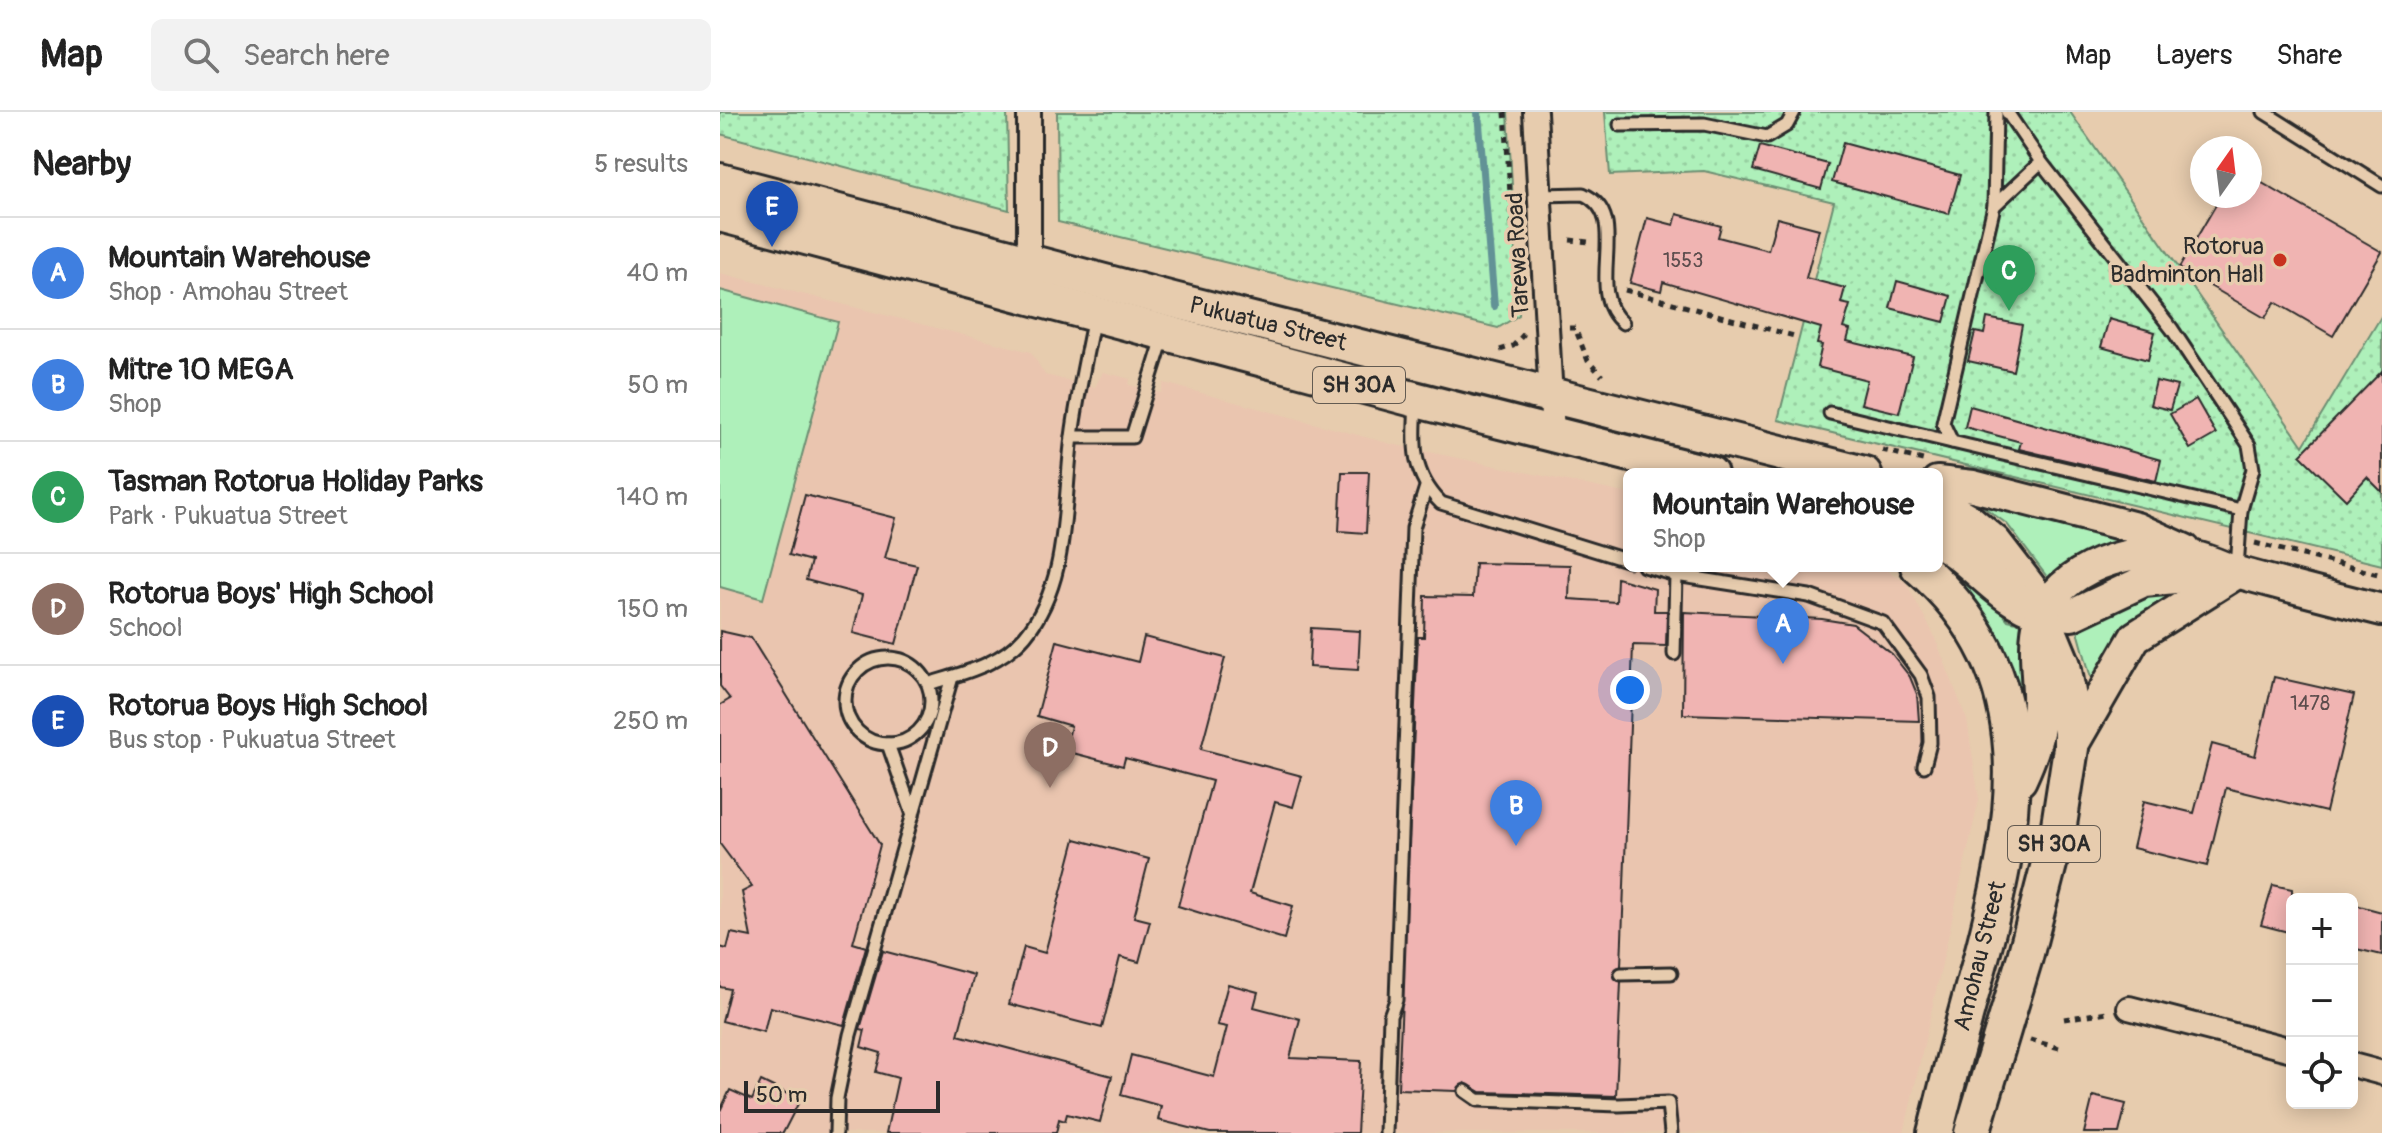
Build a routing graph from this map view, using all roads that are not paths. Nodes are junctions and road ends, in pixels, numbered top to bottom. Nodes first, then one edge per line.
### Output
1 (1029, 112) edge
2 (1535, 112) edge
3 (1794, 112) edge
4 (1996, 112) edge
5 (2007, 112) edge
6 (2264, 112) edge
7 (1620, 125) dead end
8 (2041, 162) junction
9 (720, 181) edge
10 (2382, 186) edge
11 (1541, 195) junction
12 (1994, 206) junction
13 (720, 214) edge
14 (1029, 278) junction
15 (1095, 312) junction
16 (1169, 316) junction
17 (1623, 323) dead end
18 (1552, 396) junction
19 (1417, 400) junction
20 (1830, 413) dead end
21 (1553, 434) junction
22 (1072, 437) junction
23 (1952, 442) junction
24 (1686, 468) edge
25 (1840, 468) edge
26 (1943, 483) edge
27 (1426, 487) junction
28 (1943, 507) edge
29 (2241, 510) junction
30 (1943, 543) edge
31 (2198, 557) junction
32 (1623, 559) edge
33 (1665, 572) edge
34 (1924, 572) edge
35 (2236, 572) junction
36 (1676, 575) junction
37 (2382, 610) edge
38 (2043, 612) junction
39 (1674, 654) dead end
40 (952, 677) junction
41 (928, 684) junction
42 (888, 744) junction
43 (2071, 748) junction
44 (1924, 766) dead end
45 (2014, 789) junction
46 (913, 816) junction
47 (1671, 973) dead end
48 (1621, 974) dead end
49 (2129, 1008) road end
50 (2286, 1048) edge
51 (2358, 1067) edge
52 (2382, 1073) edge
53 (1465, 1091) dead end
54 (836, 1133) edge
55 (1386, 1133) edge
56 (1671, 1133) edge
57 (1935, 1133) edge
58 (1972, 1133) edge

1 - 14 street
2 - 11 street, Tarewa Road
3 - 7 lane
4 - 12 lane
5 - 8 lane
6 - 10 lane
8 - 12 lane
8 - 29 lane
9 - 14 main road, Pukuatua Street / SH 30A
11 - 17 lane
11 - 18 street, Tarewa Road
12 - 23 lane
13 - 14 main road, Pukuatua Street / SH 30A
14 - 15 main road, Pukuatua Street / SH 30A
14 - 16 main road, Pukuatua Street / SH 30A
15 - 16 main road, Pukuatua Street / SH 30A
15 - 22 lane
16 - 18 main road, Pukuatua Street / SH 30A
16 - 19 main road, Pukuatua Street / SH 30A
16 - 22 lane
18 - 21 street, Tarewa Road
18 - 25 main road, Pukuatua Street / SH 30A
19 - 21 main road, Pukuatua Street / SH 30A
19 - 27 lane
20 - 23 lane
21 - 24 main road, Pukuatua Street / SH 30A
22 - 40 lane
23 - 29 lane
26 - 31 main road
27 - 32 lane
27 - 55 lane
28 - 38 main road, SH 30A
29 - 35 lane
30 - 38 main road
31 - 35 main road
31 - 38 main road
33 - 36 lane
34 - 45 main road, Amohau Street / SH 30A
35 - 37 main road
35 - 38 main road
35 - 43 main road
36 - 39 lane
36 - 44 lane
38 - 43 main road, Amohau Street / SH 30A
38 - 45 main road
40 - 41 lane
40 - 46 lane
41 - 42 lane
41 - 42 lane
42 - 46 lane
43 - 58 main road, Amohau Street / SH 30A
45 - 57 main road, Amohau Street / SH 30A
46 - 54 lane
47 - 48 lane
49 - 50 street
51 - 52 street
53 - 56 lane

